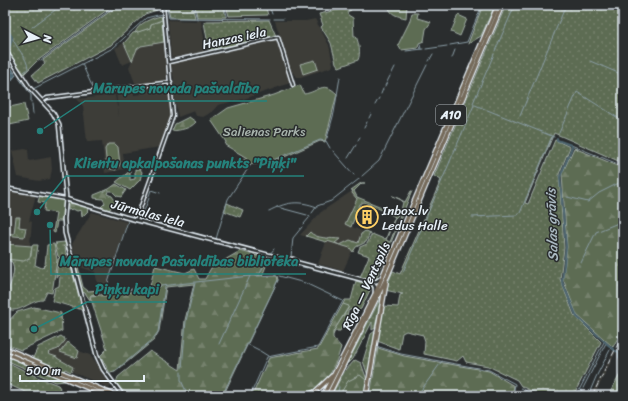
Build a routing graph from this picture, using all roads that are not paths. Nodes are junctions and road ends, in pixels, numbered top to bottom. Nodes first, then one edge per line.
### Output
1 (163, 5) edge
2 (498, 5) edge
3 (502, 5) edge
4 (5, 50) edge
5 (168, 62) junction
6 (171, 82) junction
7 (293, 85) dead end
8 (41, 101) junction
9 (5, 188) edge
10 (66, 199) junction
11 (136, 220) junction
12 (403, 239) junction
13 (382, 278) junction
14 (371, 282) junction
15 (375, 294) junction
16 (5, 348) edge
17 (5, 352) edge
18 (336, 371) junction
19 (114, 384) junction
20 (108, 394) edge
21 (116, 396) edge
22 (123, 396) edge
23 (306, 396) edge
24 (323, 396) edge
25 (328, 396) edge
26 (366, 396) edge

1 - 5 street
2 - 13 highway, Rīga — Ventspils / A10
3 - 12 highway, Rīga — Ventspils / A10
4 - 8 main road
5 - 6 street
5 - 7 street, Hanzas iela
6 - 8 street
6 - 11 street
8 - 10 main road
9 - 10 street, Jūrmalas iela
10 - 11 main road, Jūrmalas iela
10 - 19 main road
11 - 14 main road, Jūrmalas iela
12 - 25 highway, Rīga — Ventspils / A10
12 - 26 highway
13 - 14 main road
13 - 15 highway, Rīga — Ventspils / A10
14 - 15 main road
15 - 18 highway, Rīga — Ventspils / A10
16 - 20 highway
17 - 20 highway
18 - 23 highway
18 - 24 highway, Rīga — Ventspils / A10
19 - 20 main road
19 - 22 main road
20 - 21 highway

